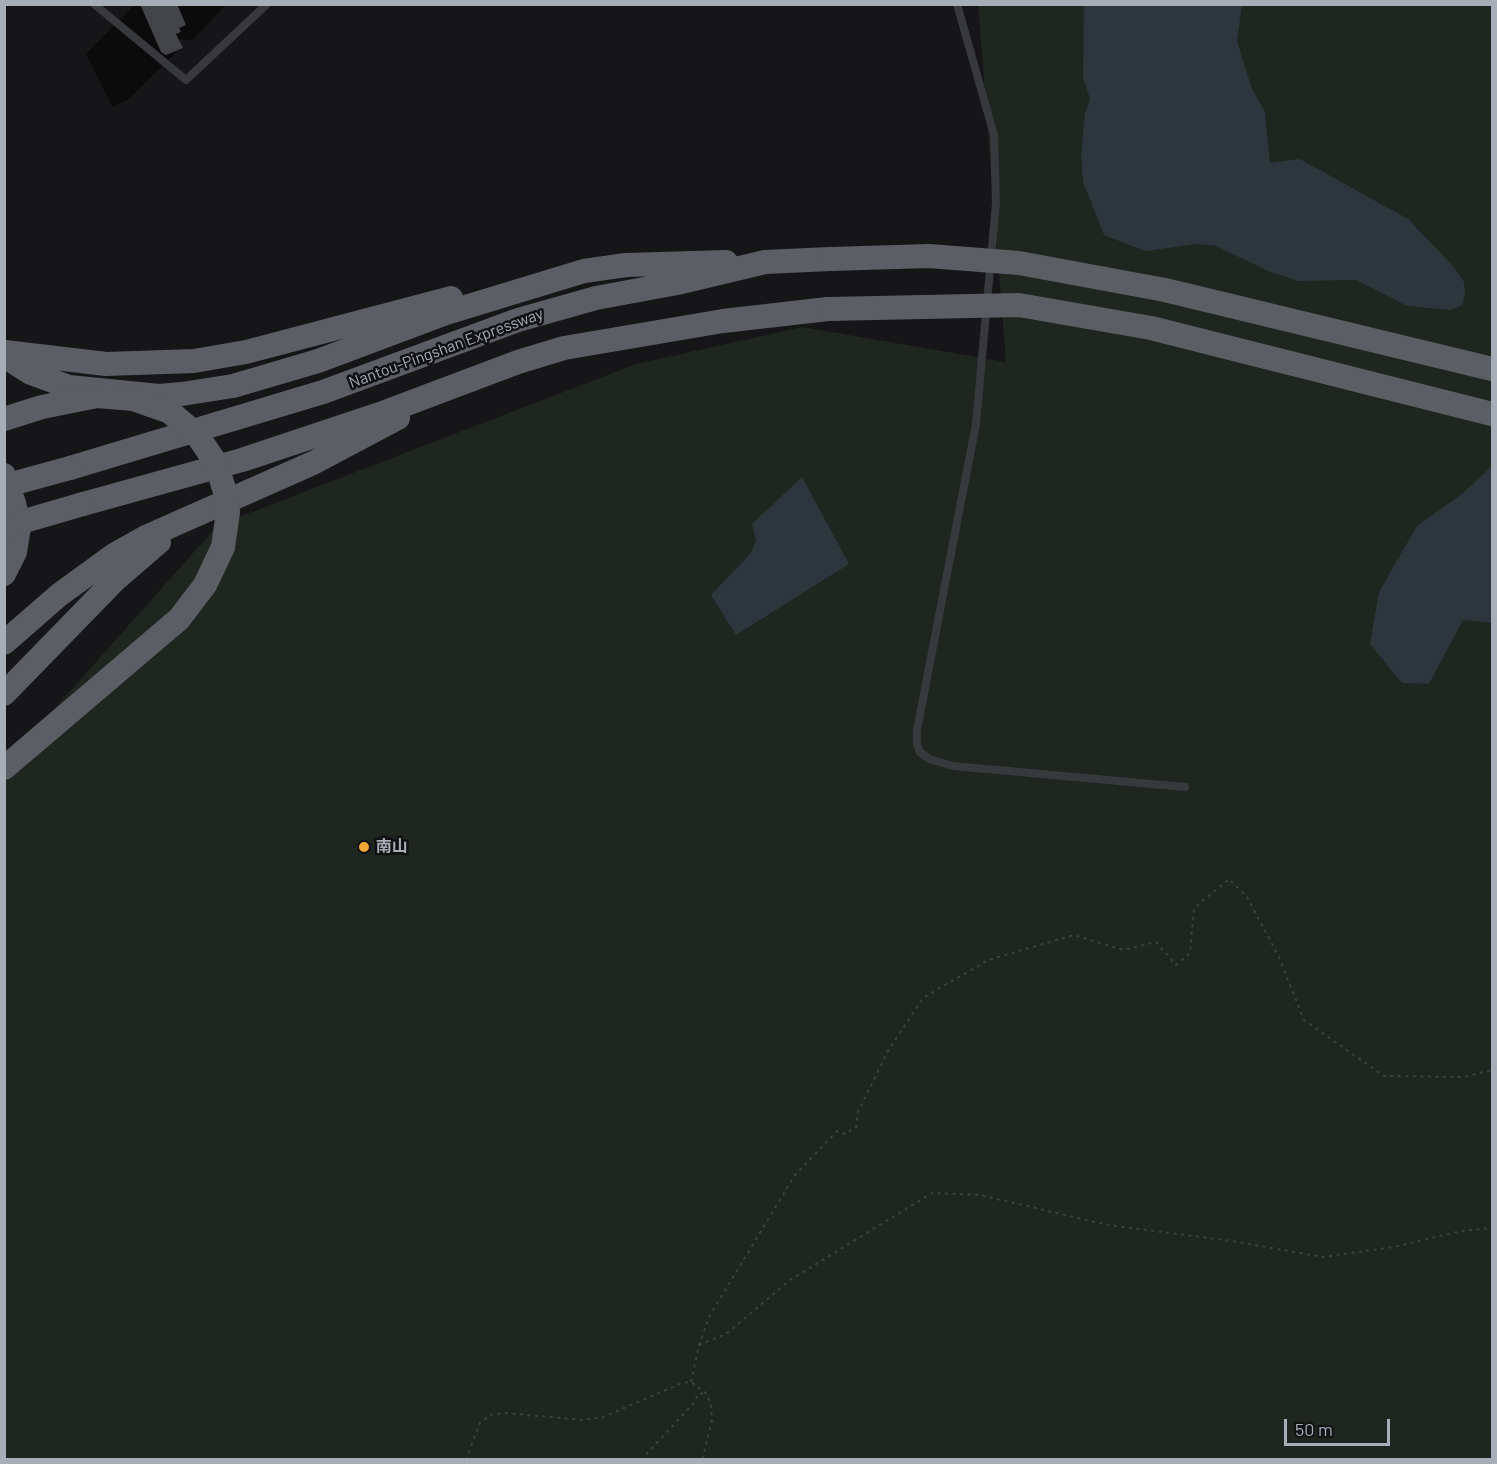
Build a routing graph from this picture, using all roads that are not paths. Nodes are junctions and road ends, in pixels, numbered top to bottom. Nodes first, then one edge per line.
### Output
1 (94, 4) edge
2 (267, 4) edge
3 (957, 4) edge
4 (765, 262) junction
5 (530, 285) junction
6 (4, 354) edge
7 (1492, 369) edge
8 (447, 389) junction
9 (1492, 414) edge
10 (4, 419) edge
11 (4, 475) edge
12 (4, 486) edge
13 (198, 513) junction
14 (4, 527) edge
15 (4, 574) edge
16 (4, 643) edge
17 (4, 694) edge
18 (4, 768) edge
19 (1185, 787) dead end

1 - 2 lane
3 - 19 lane
4 - 5 highway
4 - 7 highway, Nantou-Pingshan Expressway, bridge
4 - 12 highway, Nantou-Pingshan Expressway, bridge
5 - 6 highway
5 - 6 highway
8 - 9 highway, bridge
8 - 13 highway
8 - 14 highway, bridge
10 - 18 highway, bridge
11 - 15 highway
13 - 16 highway
13 - 17 highway

